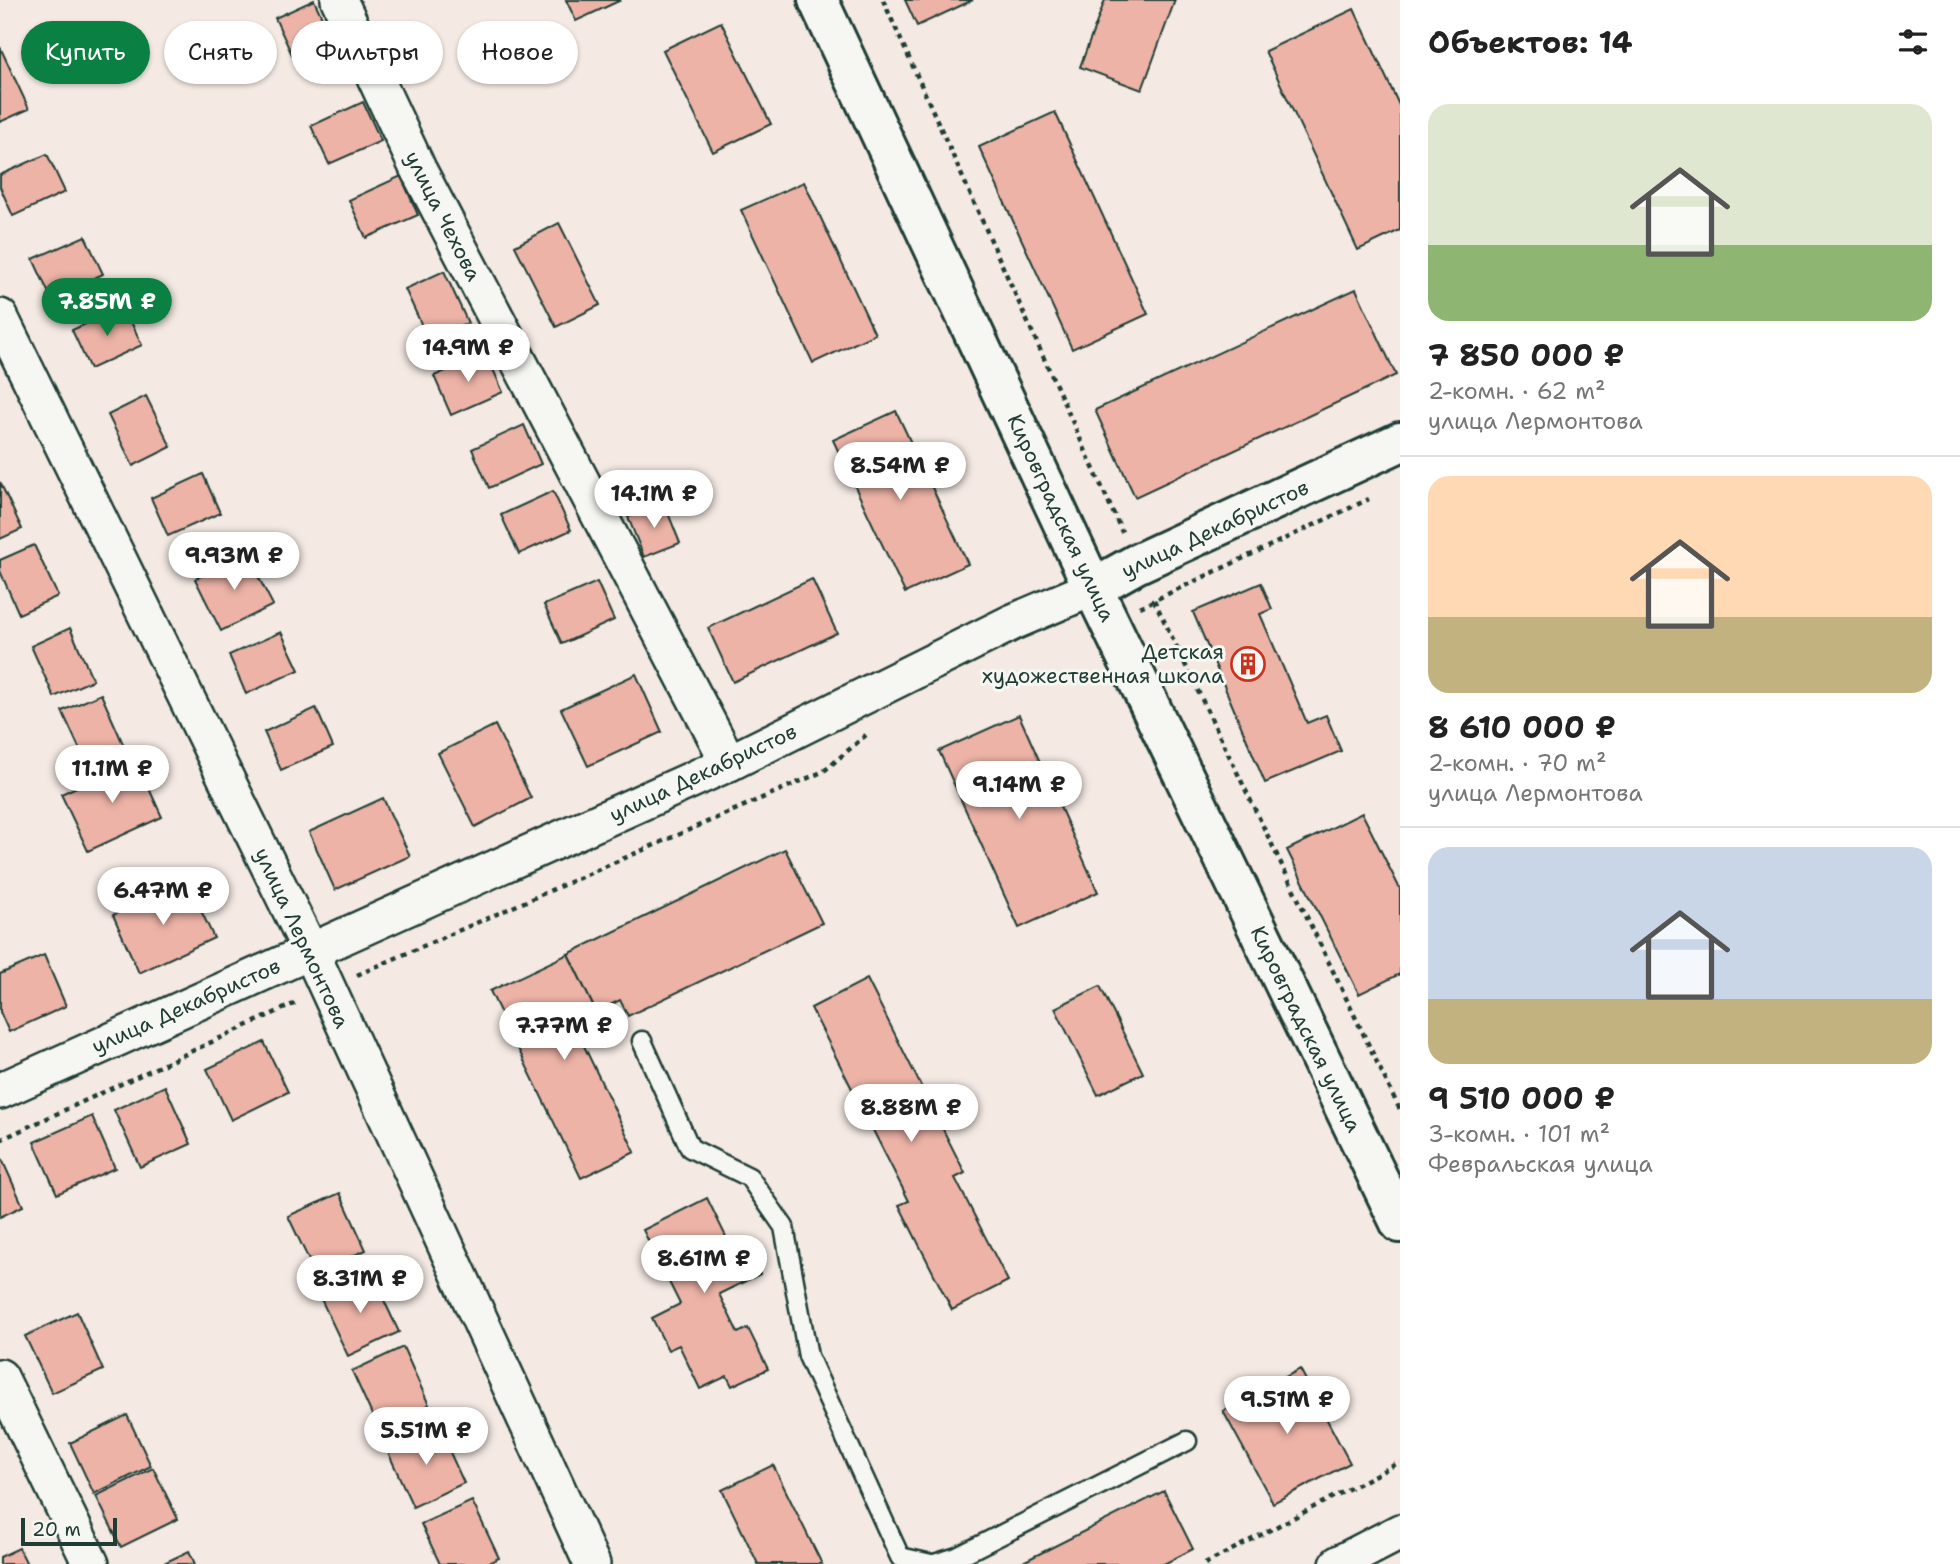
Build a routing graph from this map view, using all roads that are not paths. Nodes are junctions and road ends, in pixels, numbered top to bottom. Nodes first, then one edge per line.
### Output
1 (339, 0) edge
2 (818, 0) edge
3 (0, 317) edge
4 (1400, 442) edge
5 (1093, 588) junction
6 (729, 763) junction
7 (310, 950) junction
8 (642, 1041) dead end
9 (0, 1091) edge
10 (1400, 1223) edge
11 (0, 1377) edge
12 (1187, 1441) dead end
13 (1400, 1532) edge
14 (959, 1560) edge
15 (91, 1564) edge
16 (592, 1564) edge
17 (932, 1564) edge
18 (1338, 1564) edge

1 - 6 street, улица Чехова
2 - 5 main road, Кировградская улица
3 - 7 street, улица Лермонтова
4 - 5 main road, улица Декабристов
5 - 6 street, улица Декабристов
5 - 10 main road, Кировградская улица
6 - 7 street, улица Декабристов
7 - 9 street, улица Декабристов
7 - 16 street, улица Лермонтова
8 - 17 lane
11 - 15 street
12 - 14 lane
13 - 18 street
14 - 17 lane

